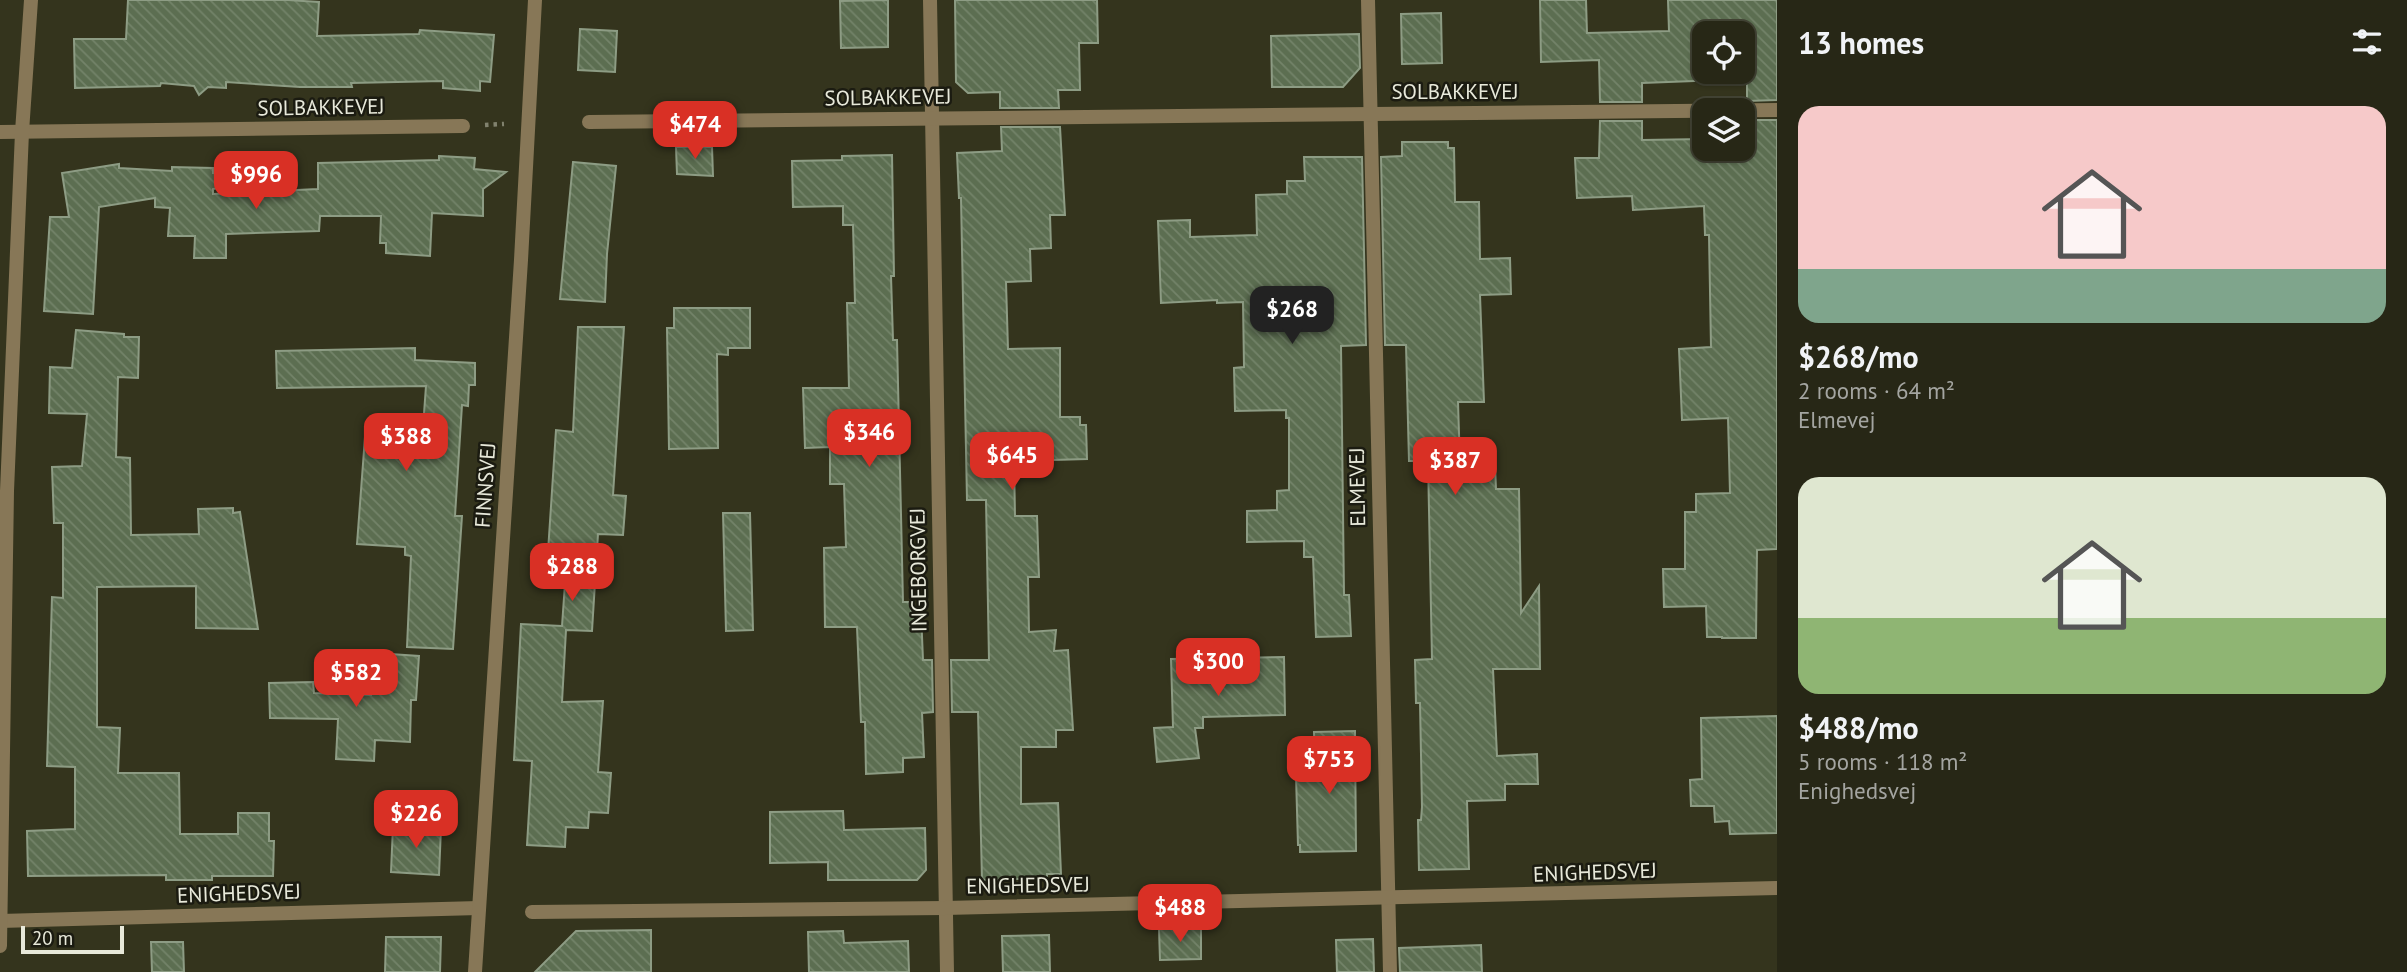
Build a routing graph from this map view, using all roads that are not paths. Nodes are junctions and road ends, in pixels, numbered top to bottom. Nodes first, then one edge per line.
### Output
1 (31, 0) edge
2 (535, 0) edge
3 (930, 0) edge
4 (1368, 0) edge
5 (1777, 110) edge
6 (1369, 113) junction
7 (931, 118) junction
8 (589, 122) dead end
9 (463, 126) road end
10 (0, 132) edge
11 (22, 132) junction
12 (1777, 888) edge
13 (1387, 899) junction
14 (479, 908) junction
15 (945, 908) junction
16 (532, 912) dead end
17 (0, 921) edge
18 (0, 946) edge
19 (475, 972) edge
20 (947, 972) edge
21 (1390, 972) edge

1 - 11 street
2 - 14 street, FINNSVEJ
3 - 7 street, INGEBORGVEJ
4 - 6 street, ELMEVEJ
5 - 6 street, SOLBAKKEVEJ
6 - 7 street, SOLBAKKEVEJ
6 - 13 street, ELMEVEJ
7 - 8 street, SOLBAKKEVEJ
7 - 15 street, INGEBORGVEJ
9 - 11 street, SOLBAKKEVEJ
10 - 11 street, SOLBAKKEVEJ
11 - 17 street
12 - 13 street, ENIGHEDSVEJ
13 - 15 street, ENIGHEDSVEJ
13 - 21 street, ELMEVEJ
14 - 17 street, ENIGHEDSVEJ
14 - 19 street, FINNSVEJ
15 - 16 street, ENIGHEDSVEJ
15 - 20 street, INGEBORGVEJ
17 - 18 street

